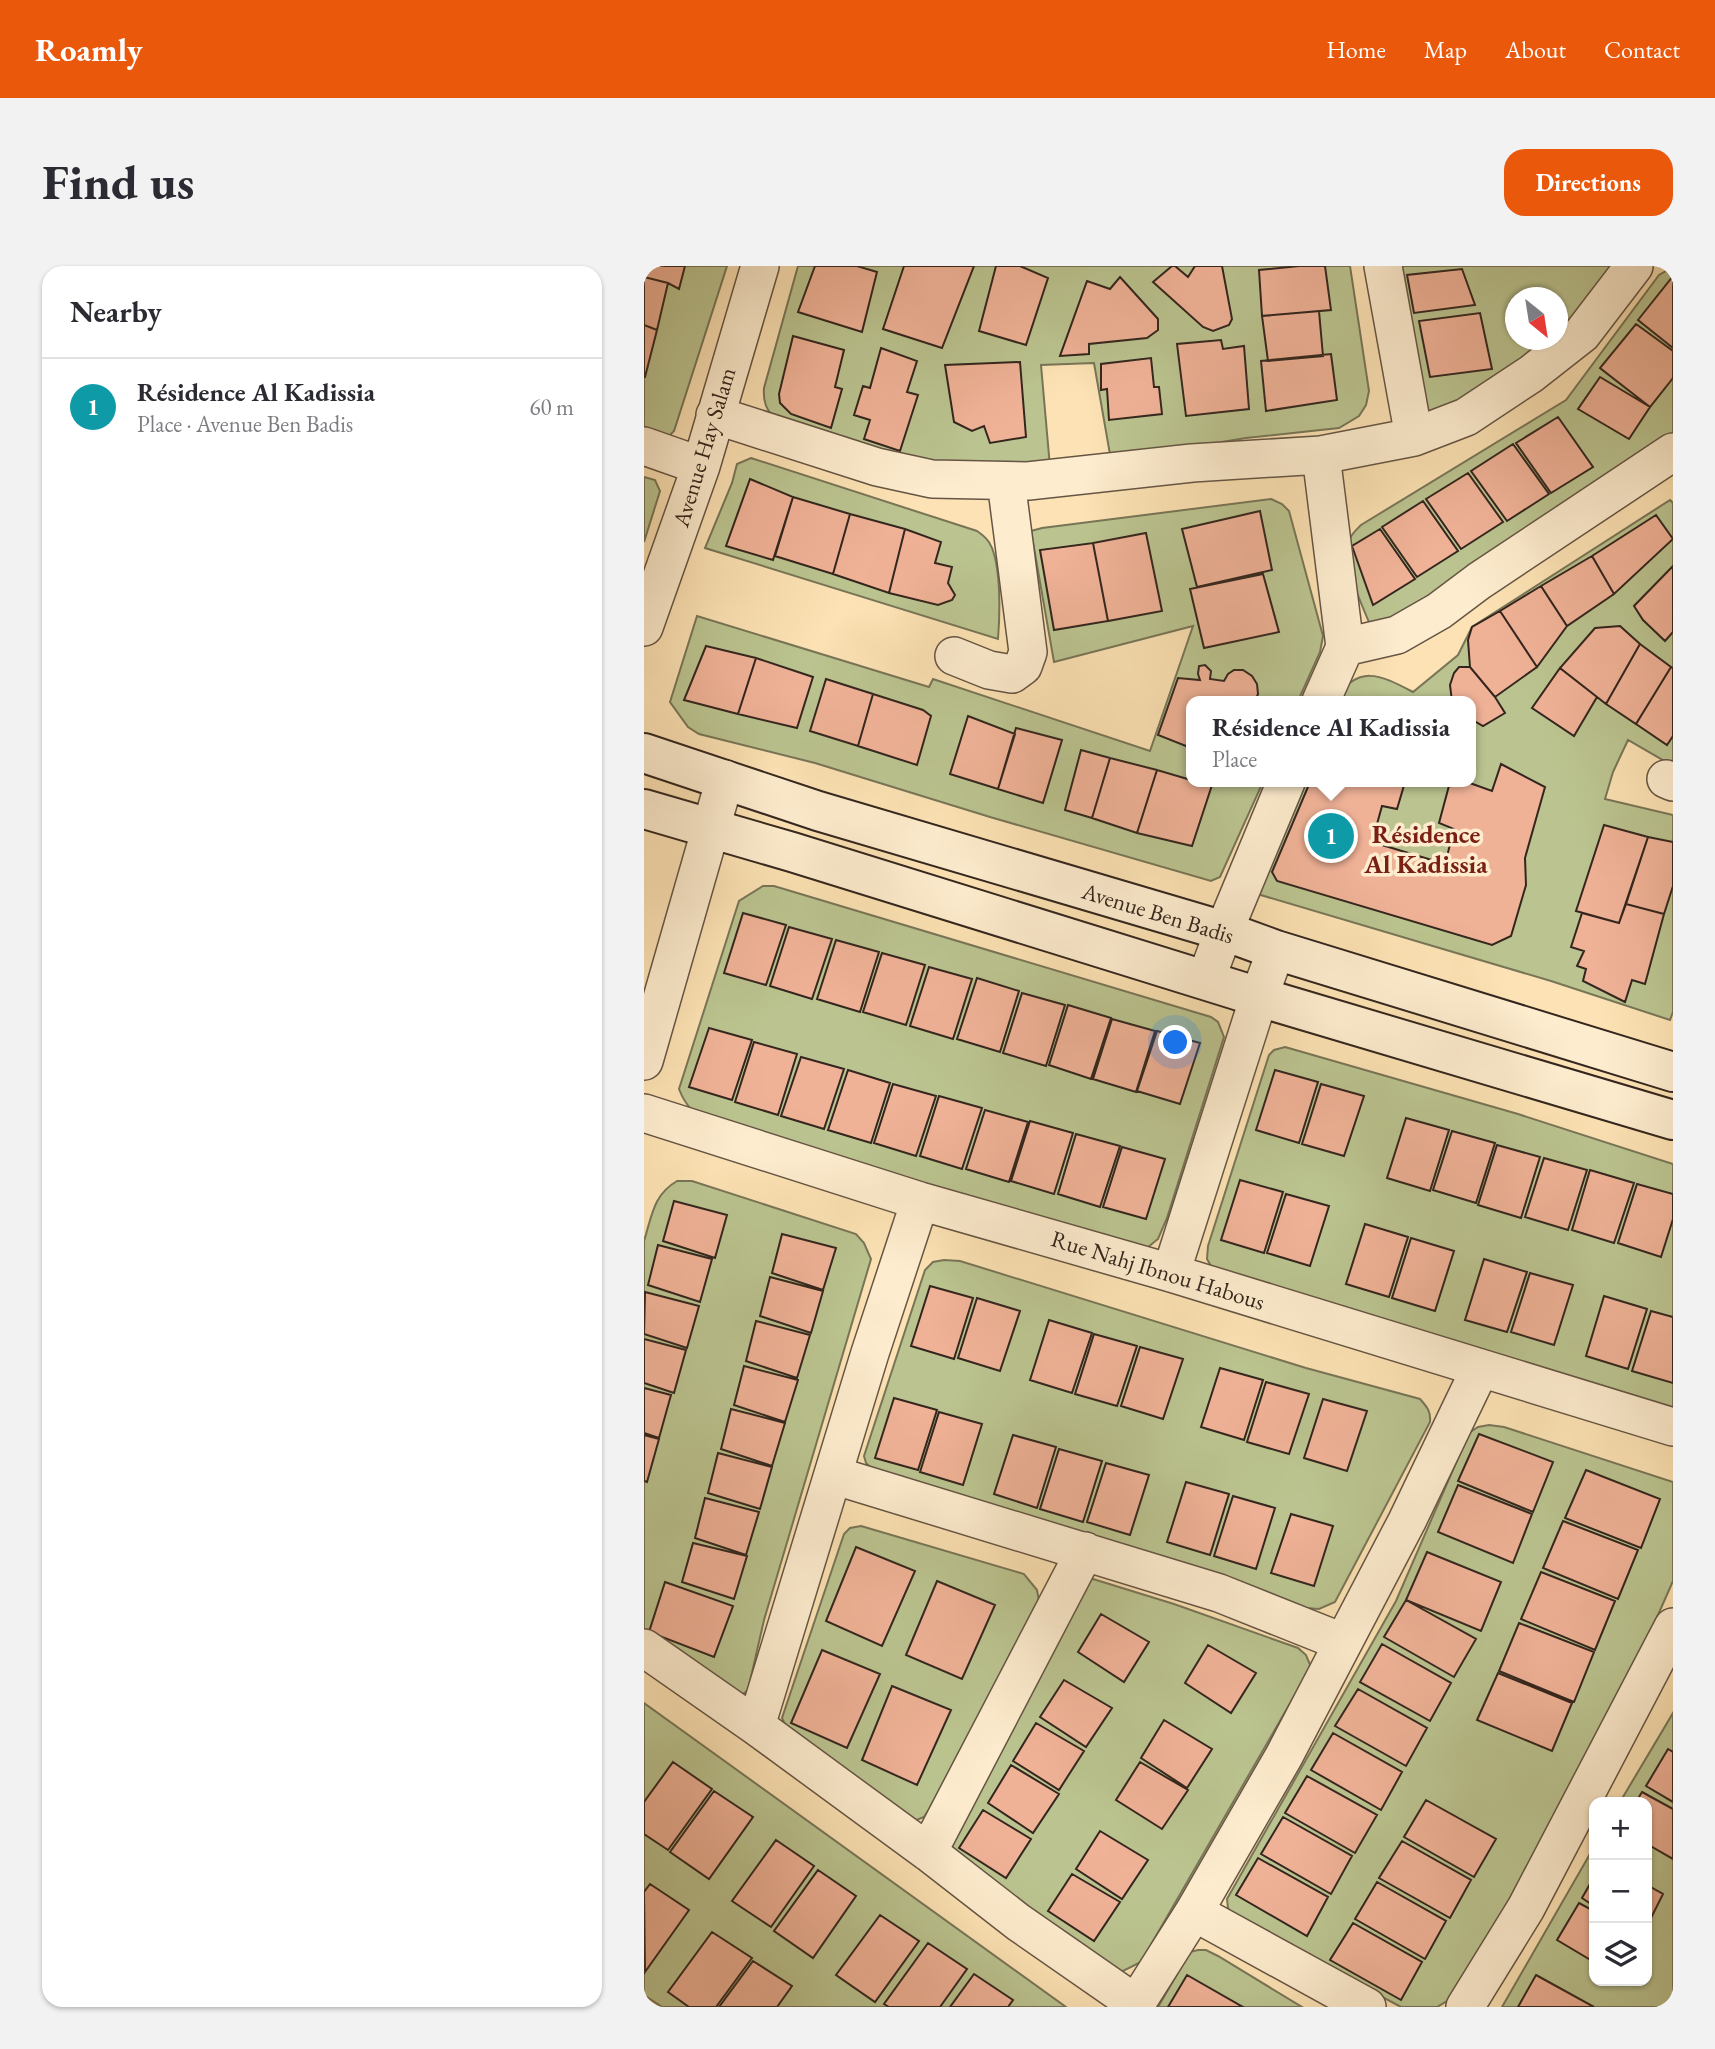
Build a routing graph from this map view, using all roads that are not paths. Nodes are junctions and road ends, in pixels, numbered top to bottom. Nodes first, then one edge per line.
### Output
1 (760, 266) edge
2 (1383, 266) edge
3 (1634, 266) edge
4 (715, 415) junction
5 (1414, 437) junction
6 (644, 446) edge
7 (1672, 454) edge
8 (1321, 455) junction
9 (701, 466) junction
10 (1006, 481) junction
11 (644, 627) edge
12 (1345, 647) junction
13 (954, 656) dead end
14 (1323, 696) edge
15 (644, 753) edge
16 (725, 779) junction
17 (1284, 787) edge
18 (644, 809) edge
19 (711, 829) junction
20 (1224, 931) junction
21 (1276, 950) junction
22 (1206, 979) junction
23 (1259, 997) junction
24 (644, 1061) edge
25 (1671, 1064) edge
26 (644, 1113) edge
27 (1673, 1120) edge
28 (920, 1201) junction
29 (1171, 1273) junction
30 (1480, 1368) junction
31 (1673, 1427) edge
32 (833, 1475) junction
33 (1085, 1551) junction
34 (1673, 1627) edge
35 (1342, 1642) junction
36 (644, 1648) edge
37 (756, 1726) junction
38 (928, 1852) junction
39 (1194, 1912) junction
40 (1135, 2006) edge
41 (1367, 2007) edge
42 (1465, 2007) edge

1 - 4 street, Avenue Hay Salam
2 - 5 street
3 - 5 street
4 - 9 street, Avenue Hay Salam
4 - 10 street
5 - 8 street
6 - 9 street
7 - 12 street
8 - 10 street
8 - 12 street
9 - 11 street, Avenue Hay Salam
10 - 13 street
12 - 14 street
15 - 16 main road, Avenue Ben Badis
16 - 19 street
16 - 20 main road, Avenue Ben Badis
17 - 20 street
18 - 19 main road
19 - 22 main road
19 - 24 street
20 - 21 main road, Avenue Ben Badis
20 - 22 street
21 - 23 street
21 - 25 main road, Avenue Ben Badis
22 - 23 main road
23 - 27 main road
23 - 29 street
26 - 28 street, Rue Nahj Ibnou Habous
28 - 29 street, Rue Nahj Ibnou Habous
28 - 32 street
29 - 30 street, Rue Nahj Ibnou Habous
30 - 31 street, Rue Nahj Ibnou Habous
30 - 35 street
32 - 33 street
32 - 37 street
33 - 35 street
33 - 38 street
34 - 42 street
35 - 39 street
36 - 37 street
37 - 38 street
38 - 40 street
39 - 40 street
39 - 41 street

